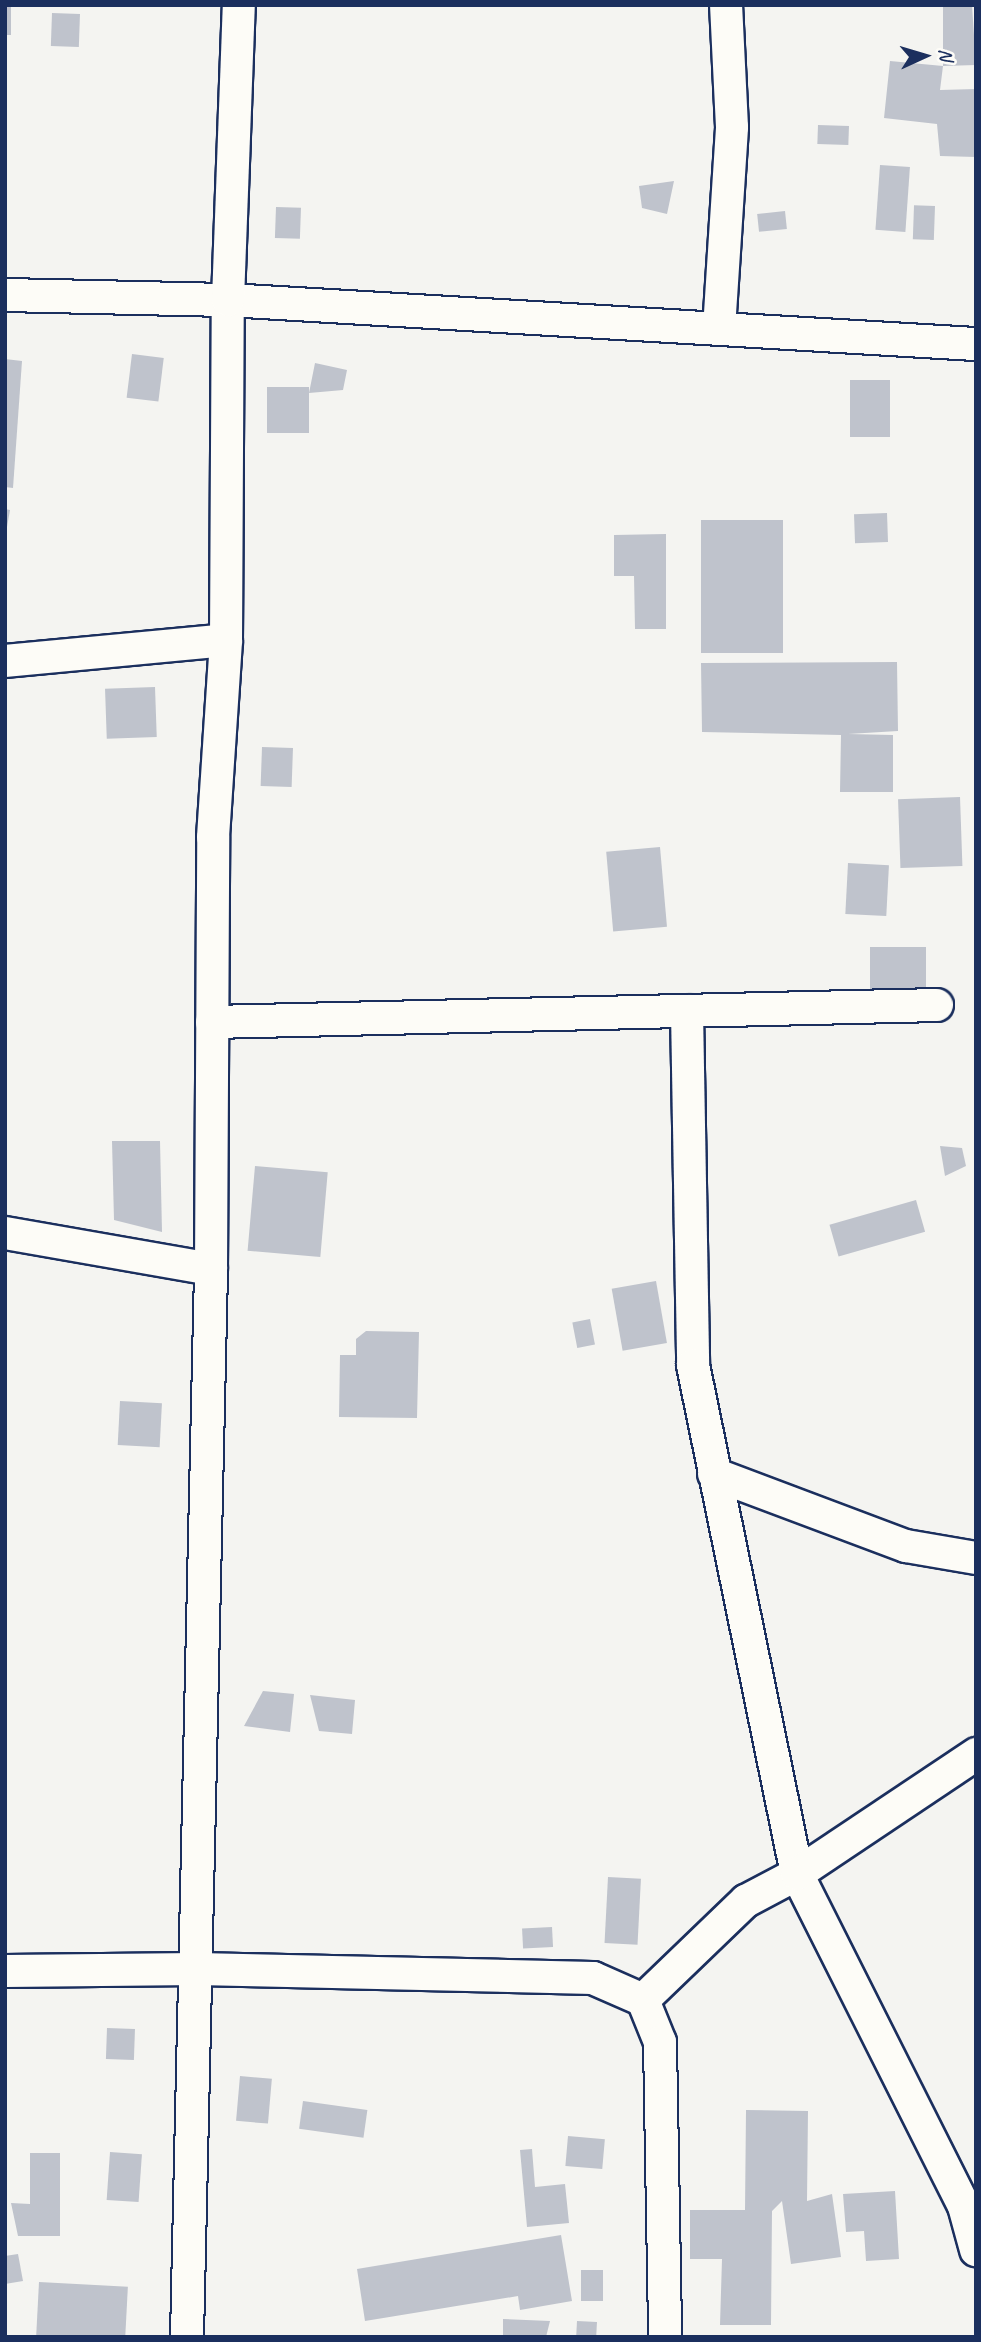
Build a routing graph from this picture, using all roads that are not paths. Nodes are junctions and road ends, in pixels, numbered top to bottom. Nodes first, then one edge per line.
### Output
1 (239, 5) edge
2 (726, 5) edge
3 (5, 295) edge
4 (228, 300) junction
5 (719, 329) junction
6 (976, 344) edge
7 (226, 640) junction
8 (5, 661) edge
9 (937, 1005) dead end
10 (687, 1011) junction
11 (212, 1022) junction
12 (5, 1233) edge
13 (211, 1269) junction
14 (714, 1474) junction
15 (976, 1558) edge
16 (976, 1754) edge
17 (797, 1874) junction
18 (198, 1969) junction
19 (5, 1971) edge
20 (643, 2000) junction
21 (976, 2250) edge
22 (187, 2337) edge
23 (665, 2337) edge

1 - 4 street
2 - 5 street
3 - 4 street
4 - 5 street
4 - 7 street
5 - 6 street
7 - 8 street
7 - 11 street
9 - 10 street
10 - 11 street
10 - 14 street
11 - 13 street
12 - 13 street
13 - 18 street
14 - 15 street
14 - 17 street
16 - 17 street
17 - 20 street
17 - 21 street
18 - 19 street
18 - 20 street
18 - 22 street
20 - 23 street

